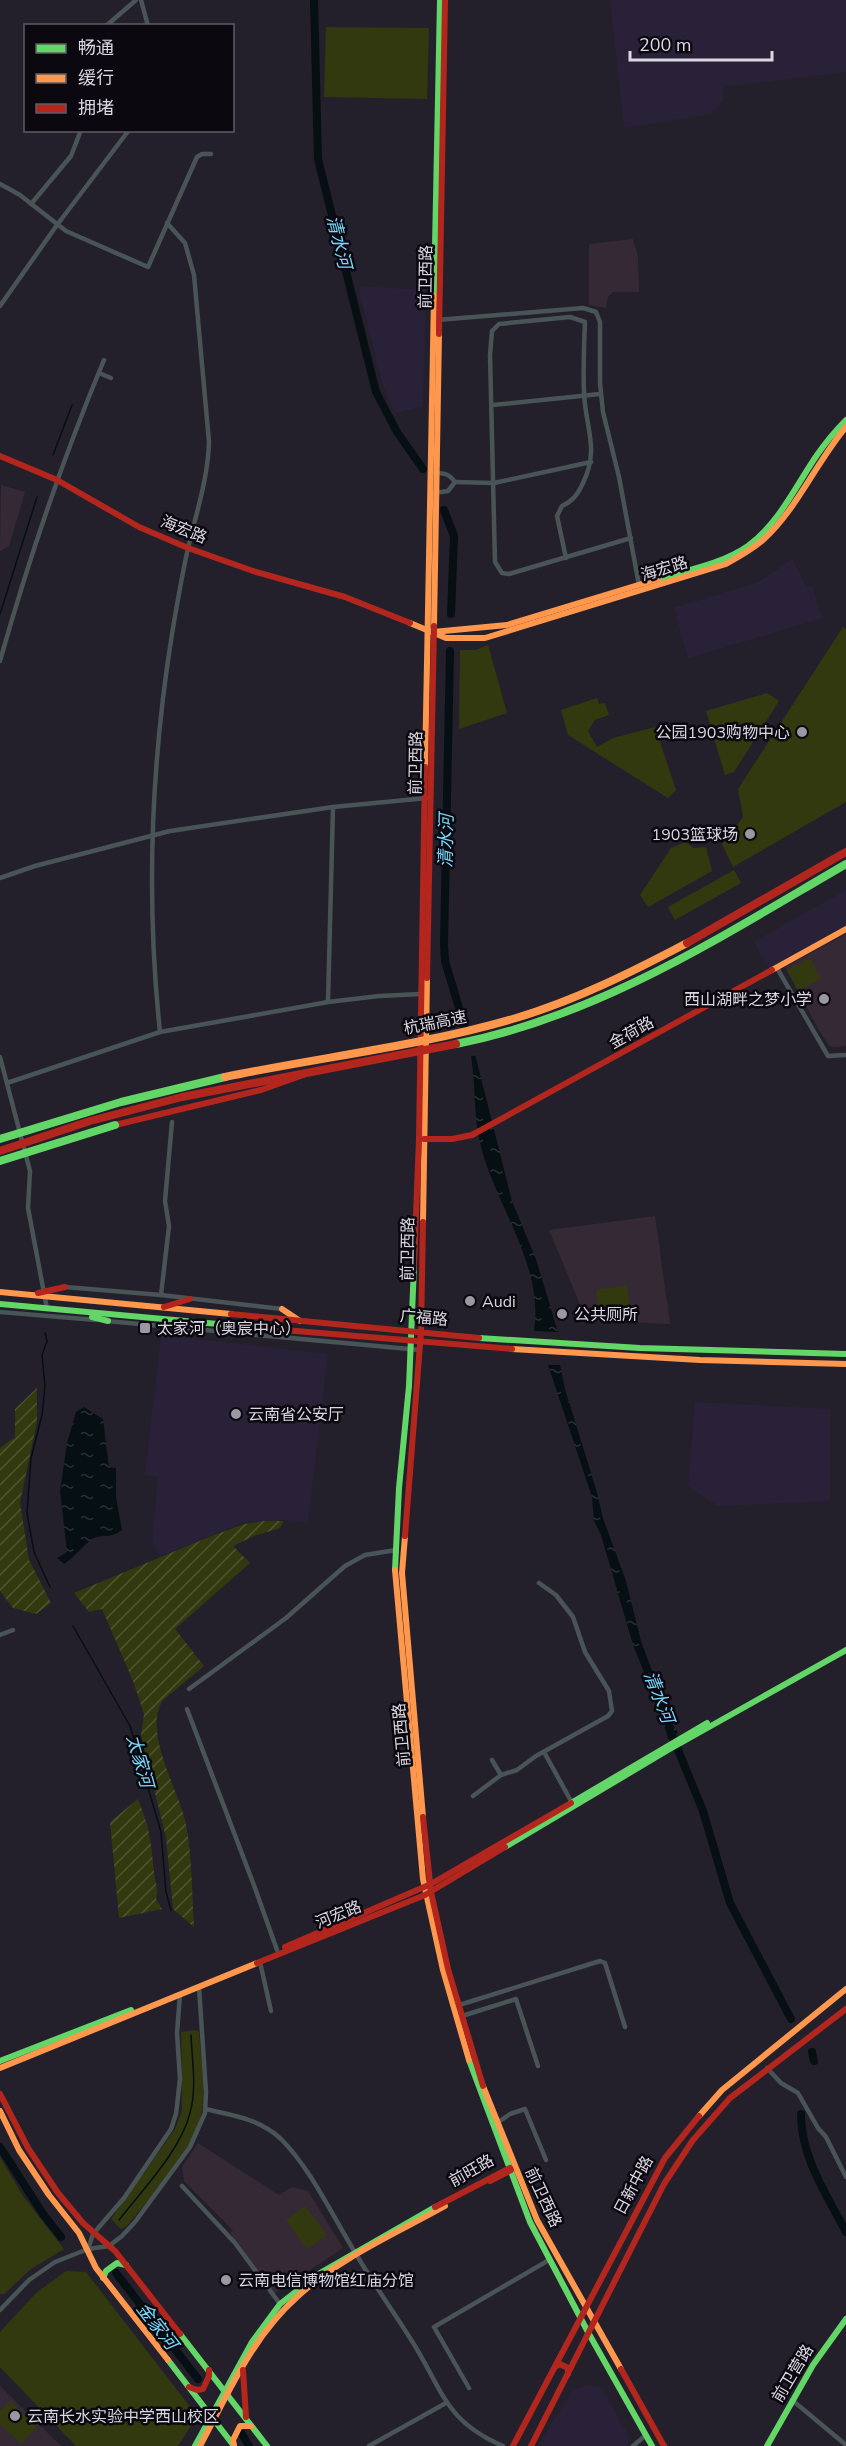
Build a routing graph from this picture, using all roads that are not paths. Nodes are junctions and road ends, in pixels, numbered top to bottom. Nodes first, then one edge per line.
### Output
1 (136, 0) edge
2 (141, 0) edge
3 (440, 0) edge
4 (445, 0) edge
5 (108, 24) edge
6 (147, 24) edge
7 (441, 106) junction
8 (80, 132) edge
9 (127, 132) edge
10 (211, 154) dead end
11 (0, 184) edge
12 (31, 204) junction
13 (167, 223) junction
14 (57, 225) junction
15 (0, 306) edge
16 (437, 320) junction
17 (104, 360) dead end
18 (99, 373) junction
19 (111, 378) dead end
20 (600, 394) junction
21 (584, 395) junction
22 (493, 405) junction
23 (846, 420) edge
24 (846, 427) edge
25 (0, 456) edge
26 (591, 462) junction
27 (434, 473) junction
28 (57, 480) junction
29 (455, 482) junction
30 (494, 483) junction
31 (434, 493) junction
32 (631, 538) junction
33 (188, 548) junction
34 (566, 558) junction
35 (640, 588) junction
36 (431, 631) junction
37 (0, 661) edge
38 (427, 798) junction
39 (333, 807) junction
40 (152, 836) junction
41 (846, 852) edge
42 (846, 864) edge
43 (0, 878) edge
44 (846, 929) edge
45 (777, 968) junction
46 (421, 994) junction
47 (328, 1002) junction
48 (160, 1032) junction
49 (846, 1055) edge
50 (0, 1057) edge
51 (325, 1069) junction
52 (7, 1083) junction
53 (172, 1122) dead end
54 (0, 1139) edge
55 (424, 1139) junction
56 (0, 1150) edge
57 (0, 1161) edge
58 (65, 1287) joint
59 (0, 1292) edge
60 (44, 1294) junction
61 (161, 1295) junction
62 (190, 1299) junction
63 (0, 1304) edge
64 (159, 1308) junction
65 (282, 1309) joint
66 (47, 1310) junction
67 (0, 1312) edge
68 (70, 1312) junction
69 (108, 1321) junction
70 (303, 1322) junction
71 (416, 1340) junction
72 (846, 1354) edge
73 (846, 1364) edge
74 (396, 1550) junction
75 (539, 1583) dead end
76 (13, 1630) dead end
77 (0, 1635) edge
78 (846, 1648) edge
79 (189, 1689) dead end
80 (187, 1709) dead end
81 (668, 1748) junction
82 (544, 1752) junction
83 (492, 1760) dead end
84 (501, 1775) junction
85 (473, 1796) dead end
86 (571, 1801) junction
87 (428, 1889) junction
88 (277, 1950) junction
89 (260, 1962) junction
90 (199, 1987) junction
91 (846, 1989) edge
92 (180, 1995) junction
93 (456, 2006) junction
94 (846, 2009) edge
95 (270, 2011) dead end
96 (462, 2016) junction
97 (625, 2028) dead end
98 (0, 2061) edge
99 (538, 2066) dead end
100 (0, 2068) edge
101 (767, 2068) junction
102 (0, 2094) edge
103 (205, 2109) junction
104 (0, 2111) edge
105 (497, 2123) junction
106 (546, 2160) dead end
107 (510, 2169) junction
108 (846, 2177) edge
109 (182, 2186) dead end
110 (93, 2234) junction
111 (109, 2246) junction
112 (88, 2248) junction
113 (356, 2254) junction
114 (549, 2260) junction
115 (126, 2265) junction
116 (605, 2269) junction
117 (618, 2275) junction
118 (103, 2278) junction
119 (280, 2304) junction
120 (585, 2307) junction
121 (0, 2310) edge
122 (580, 2317) junction
123 (846, 2319) edge
124 (594, 2324) junction
125 (588, 2334) junction
126 (243, 2368) junction
127 (554, 2368) junction
128 (209, 2369) junction
129 (568, 2375) junction
130 (188, 2387) junction
131 (469, 2388) dead end
132 (226, 2392) junction
133 (792, 2400) junction
134 (446, 2403) junction
135 (212, 2418) junction
136 (246, 2418) junction
137 (252, 2426) junction
138 (646, 2435) junction
139 (846, 2445) edge
140 (195, 2446) edge
141 (200, 2446) edge
142 (234, 2446) edge
143 (267, 2446) edge
144 (369, 2446) edge
145 (503, 2446) edge
146 (513, 2446) edge
147 (531, 2446) edge
148 (633, 2446) edge
149 (652, 2446) edge
150 (664, 2446) edge
151 (767, 2446) edge

1 - 5 street
2 - 6 street
3 - 7 main road, 前卫西路
4 - 7 main road, 前卫西路
7 - 16 main road, 前卫西路
8 - 12 street
9 - 14 street
10 - 13 street
11 - 12 street
12 - 14 street
13 - 14 street
13 - 33 street
14 - 15 street
16 - 20 street
16 - 27 main road, 前卫西路
17 - 18 street
18 - 19 street
18 - 28 street
20 - 21 street
20 - 32 street
21 - 22 street
21 - 22 street
21 - 26 street
22 - 30 street
23 - 35 main road, 海宏路
24 - 35 main road, 海宏路
25 - 28 main road, 海宏路
26 - 30 street
26 - 34 street
27 - 29 street
27 - 31 main road, 前卫西路
28 - 33 main road, 海宏路
28 - 37 street
29 - 30 street
29 - 31 street
30 - 34 street
31 - 36 main road, 前卫西路
32 - 34 street
32 - 35 street
33 - 36 main road, 海宏路
33 - 40 street
35 - 36 main road, 海宏路
36 - 38 main road, 前卫西路
38 - 39 street
38 - 46 main road, 前卫西路
38 - 55 main road, 前卫西路
39 - 40 street
39 - 47 street
40 - 43 street
40 - 48 street
41 - 54 main road, 杭瑞高速, bridge
42 - 51 main road, 杭瑞高速, bridge
44 - 45 main road, 金荷路
45 - 49 street
45 - 55 main road, 金荷路
46 - 47 street
46 - 71 main road, 前卫西路
47 - 48 street
48 - 52 street
50 - 52 street
51 - 56 main road, 杭瑞高速, bridge
51 - 57 main road, bridge
52 - 60 street
53 - 61 street
55 - 71 main road, 前卫西路
58 - 60 main road
58 - 61 street
59 - 60 main road, 广福路
60 - 64 main road, 广福路
60 - 66 street
61 - 62 street
62 - 64 main road
62 - 65 street
63 - 66 main road, 广福路
64 - 70 main road, 广福路
65 - 70 main road
66 - 68 main road, 广福路
67 - 69 street
68 - 69 main road
68 - 71 main road, 广福路
69 - 71 street
70 - 71 main road, 广福路
71 - 72 main road, 广福路
71 - 73 main road, 广福路
71 - 74 main road, 前卫西路
71 - 87 main road, 前卫西路
74 - 79 street
74 - 87 main road, 前卫西路
75 - 82 street
76 - 77 street
78 - 81 main road
80 - 88 street
81 - 86 main road, 河宏路
81 - 87 main road, 河宏路
82 - 84 street
82 - 86 street
83 - 84 street
84 - 85 street
86 - 87 main road, 河宏路
87 - 88 main road, 河宏路
87 - 89 main road, 河宏路
87 - 93 main road, 前卫西路
88 - 98 main road, 河宏路
89 - 90 main road, 河宏路
89 - 95 street
90 - 92 main road, 河宏路
90 - 103 street
91 - 116 main road, 日新中路
92 - 100 main road, 河宏路
92 - 110 street
93 - 96 main road, 前卫西路
93 - 97 street
93 - 107 main road, 前卫西路
94 - 101 main road, 日新中路
96 - 99 street
96 - 105 main road, 前卫西路
101 - 108 street
101 - 117 main road, 日新中路
102 - 110 main road
103 - 111 street
103 - 113 street
104 - 112 main road
105 - 106 street
105 - 107 main road, 前卫西路
107 - 113 main road, 前旺路
107 - 114 main road, 前卫西路
107 - 120 main road, 前卫西路
109 - 119 street
110 - 111 main road
110 - 112 street
111 - 112 street
111 - 115 main road
112 - 118 main road
112 - 121 street
113 - 119 main road, 前旺路
113 - 126 main road, 前旺路
113 - 134 street
114 - 122 main road, 前卫西路
114 - 131 street
115 - 118 main road
115 - 128 main road
116 - 117 main road
116 - 120 main road, 日新中路
117 - 124 main road, 日新中路
118 - 130 main road
119 - 132 main road, 前旺路
120 - 122 main road, 日新中路
120 - 124 main road, 前卫西路
122 - 125 main road, 前卫西路
122 - 127 main road, 日新中路
123 - 133 main road, 前卫营路
124 - 125 main road, 日新中路
124 - 150 main road, 前卫西路
125 - 129 main road, 日新中路
125 - 138 main road, 前卫西路
126 - 132 main road, 前旺路
126 - 136 main road
127 - 129 main road
127 - 146 main road, 日新中路
128 - 130 main road
128 - 132 main road
129 - 147 main road, 日新中路
130 - 135 main road
132 - 135 main road, 前旺路
132 - 136 main road
133 - 139 street
133 - 151 main road, 前卫营路
134 - 144 street
134 - 145 street
135 - 140 main road, 前旺路
135 - 141 main road, 前旺路
135 - 142 main road
136 - 137 main road
137 - 142 main road
137 - 143 main road
138 - 148 street
138 - 149 main road, 前卫西路

